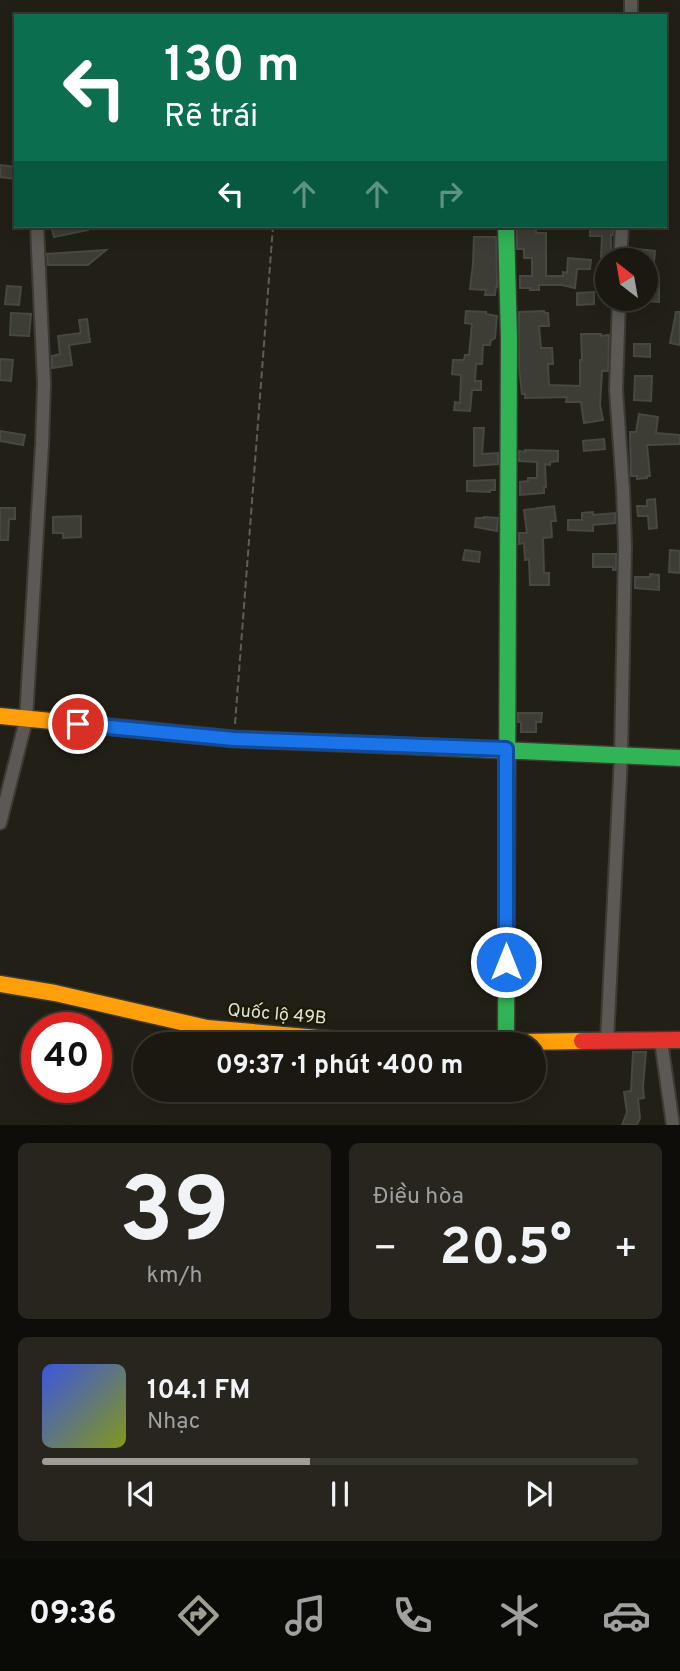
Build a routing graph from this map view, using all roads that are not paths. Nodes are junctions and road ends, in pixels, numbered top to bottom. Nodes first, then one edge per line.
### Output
1 (37, 228) edge
2 (506, 228) edge
3 (622, 228) edge
4 (621, 248) edge
5 (619, 312) edge
6 (0, 716) edge
7 (26, 720) junction
8 (506, 749) junction
9 (621, 756) junction
10 (680, 758) edge
11 (0, 824) edge
12 (0, 985) edge
13 (252, 1032) edge
14 (506, 1032) edge
15 (680, 1040) edge
16 (607, 1041) junction
17 (661, 1041) junction
18 (546, 1042) edge
19 (673, 1125) edge

1 - 7 street
2 - 8 street
3 - 4 street
5 - 9 street
6 - 7 street
7 - 8 street
7 - 11 street
8 - 9 street
8 - 14 street
9 - 10 street
9 - 16 street
12 - 13 street, Quốc lộ 49B
15 - 17 street, Quốc lộ 49B
16 - 17 street, Quốc lộ 49B
16 - 18 street, Quốc lộ 49B
17 - 19 street

